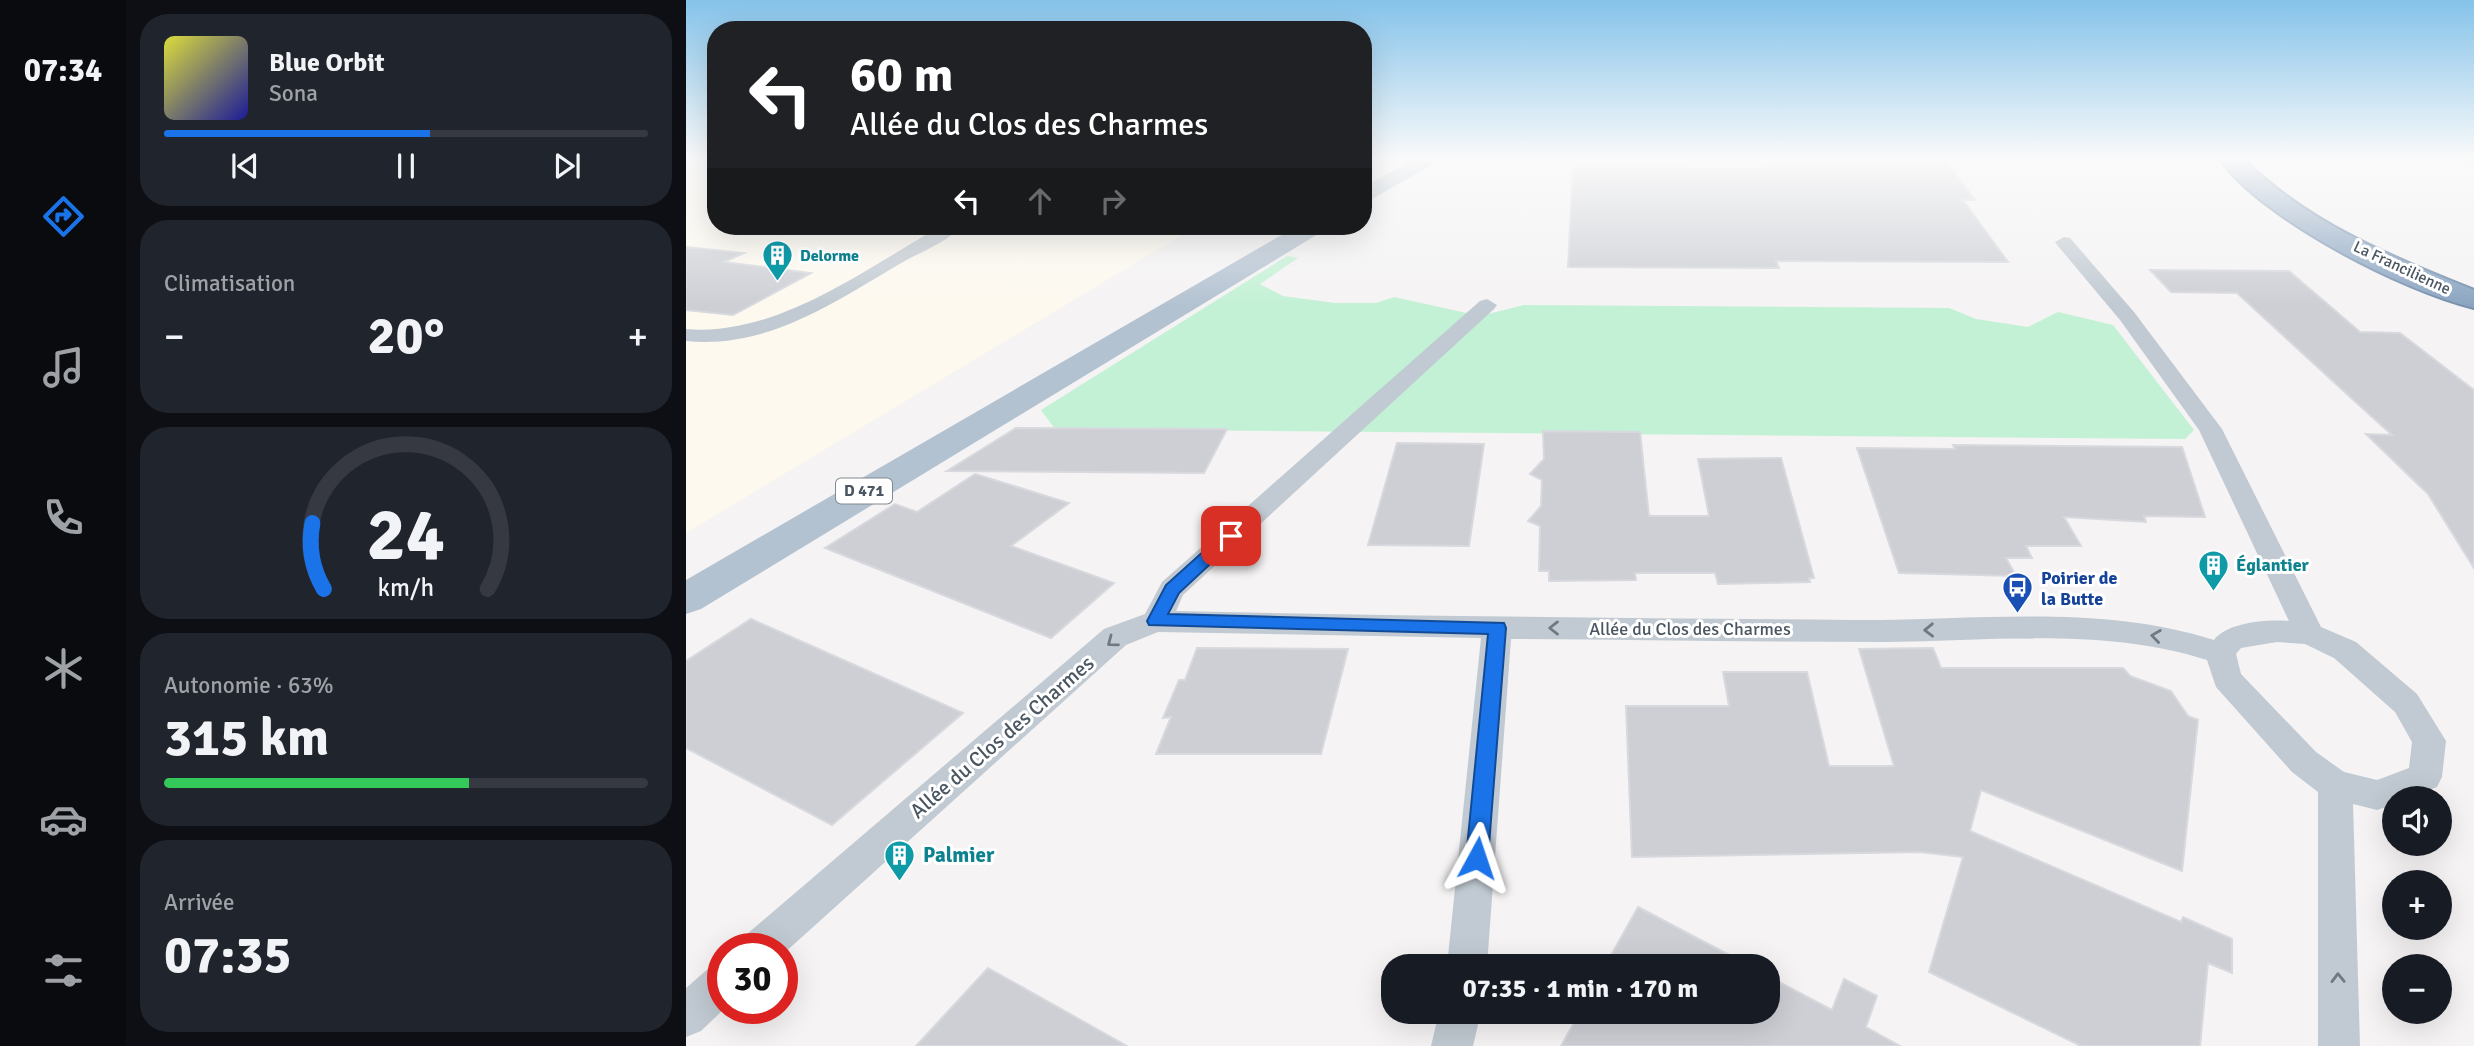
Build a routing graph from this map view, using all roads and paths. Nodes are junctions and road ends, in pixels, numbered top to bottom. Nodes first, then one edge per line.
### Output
1 (2288, 208) edge
2 (937, 235) edge
3 (1273, 235) edge
4 (1299, 235) edge
5 (2064, 243) dead end
6 (2474, 300) edge
7 (1487, 304) dead end
8 (686, 335) edge
9 (686, 580) edge
10 (686, 599) edge
11 (1156, 621) junction
12 (1497, 628) junction
13 (2310, 634) junction
14 (2221, 653) junction
15 (2335, 785) junction
16 (778, 933) edge
17 (1468, 954) edge
18 (707, 997) edge
19 (686, 1016) edge
20 (1457, 1024) edge
21 (1452, 1046) edge
22 (2339, 1046) edge

1 - 6 highway, La Francilienne
2 - 8 street
3 - 9 main road, D 471
4 - 10 main road, D 471
5 - 13 street
7 - 11 street
11 - 12 street, Allée du Clos des Charmes
11 -> 16 street, Allée du Clos des Charmes
14 -> 12 street, Allée du Clos des Charmes
12 - 17 street
13 - 14 street
13 - 15 street
14 - 15 street
22 -> 15 street
18 - 19 street
20 - 21 street

